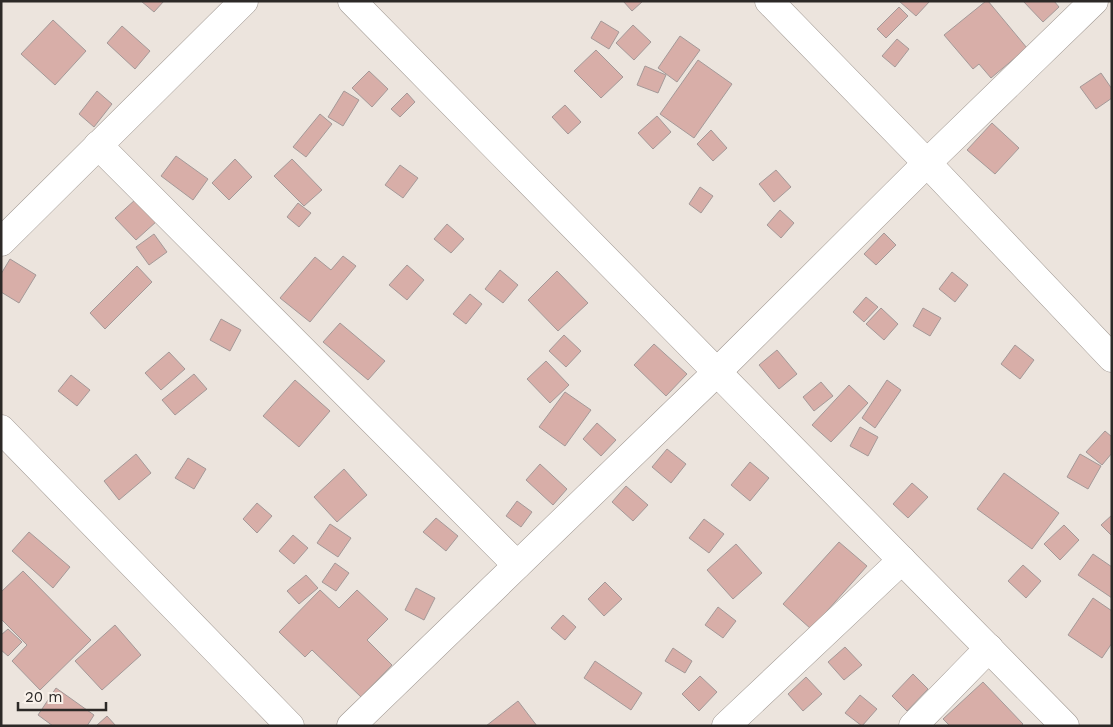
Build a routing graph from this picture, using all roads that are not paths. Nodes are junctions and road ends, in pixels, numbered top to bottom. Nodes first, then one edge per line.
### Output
1 (244, 1) edge
2 (352, 1) edge
3 (769, 1) edge
4 (1094, 1) edge
5 (98, 145) junction
6 (927, 163) junction
7 (1, 242) edge
8 (1111, 356) edge
9 (717, 372) junction
10 (1, 429) edge
11 (902, 560) junction
12 (516, 565) junction
13 (989, 648) junction
14 (290, 726) edge
15 (351, 726) edge
16 (726, 726) edge
17 (913, 726) edge
18 (1065, 726) edge

1 - 5 street
2 - 9 street
3 - 6 street
4 - 6 street
5 - 7 street
5 - 12 street
6 - 8 street
6 - 9 street
9 - 11 street
9 - 12 street
10 - 14 street
11 - 13 street
11 - 16 street
12 - 15 street
13 - 17 street
13 - 18 street

